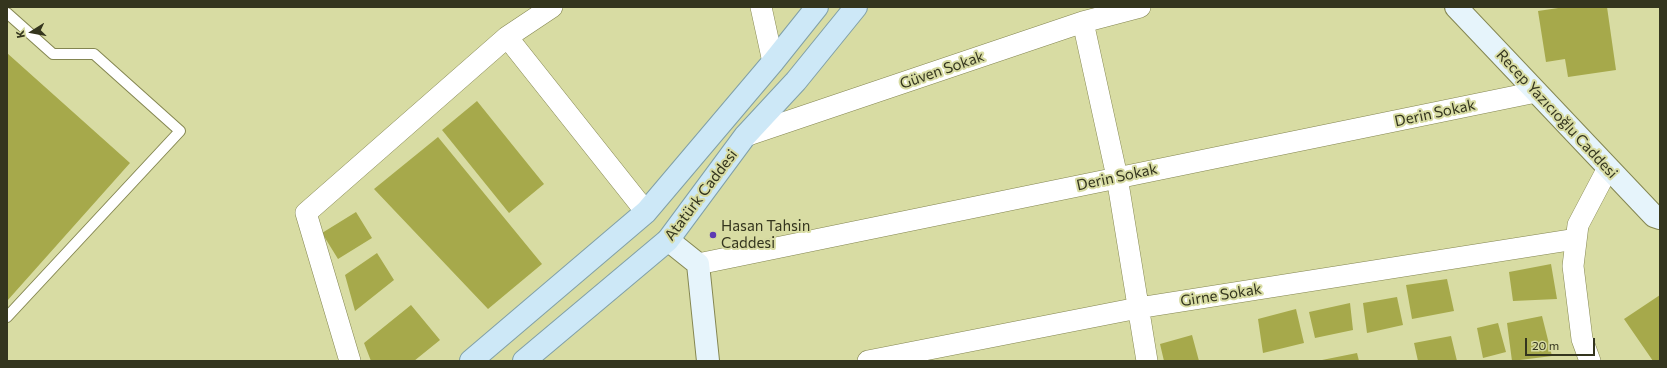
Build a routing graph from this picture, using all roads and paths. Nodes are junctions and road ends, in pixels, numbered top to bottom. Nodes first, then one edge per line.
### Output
1 (552, 7) edge
2 (761, 7) edge
3 (818, 7) edge
4 (856, 7) edge
5 (1140, 7) edge
6 (1456, 7) edge
7 (7, 13) edge
8 (1083, 22) junction
9 (507, 37) junction
10 (773, 62) junction
11 (1536, 92) junction
12 (745, 136) junction
13 (1608, 168) junction
14 (1117, 178) junction
15 (646, 212) junction
16 (1660, 218) edge
17 (1576, 239) junction
18 (668, 240) junction
19 (698, 264) junction
20 (1138, 308) junction
21 (7, 317) edge
22 (350, 361) edge
23 (471, 361) edge
24 (524, 361) edge
25 (708, 361) edge
26 (868, 361) edge
27 (1147, 361) edge
28 (1590, 361) edge

1 - 9 street
2 - 10 street
3 - 10 main road
4 - 12 main road, Atatürk Caddesi
5 - 8 street, Güven Sokak
6 - 11 street, Recep Yazıcıoğlu Caddesi
7 - 21 lane
8 - 12 street, Güven Sokak
8 - 14 street
9 - 15 street
9 - 22 street
10 - 15 main road
11 - 13 street, Recep Yazıcıoğlu Caddesi
11 - 14 street, Derin Sokak
12 - 18 main road, Atatürk Caddesi
13 - 16 street, Recep Yazıcıoğlu Caddesi
13 - 17 street
14 - 19 street, Derin Sokak
14 - 20 street
15 - 23 main road
17 - 20 street, Girne Sokak
17 - 28 street
18 - 19 street
18 - 24 main road, Atatürk Caddesi
19 - 25 street
20 - 26 street, Girne Sokak
20 - 27 street

